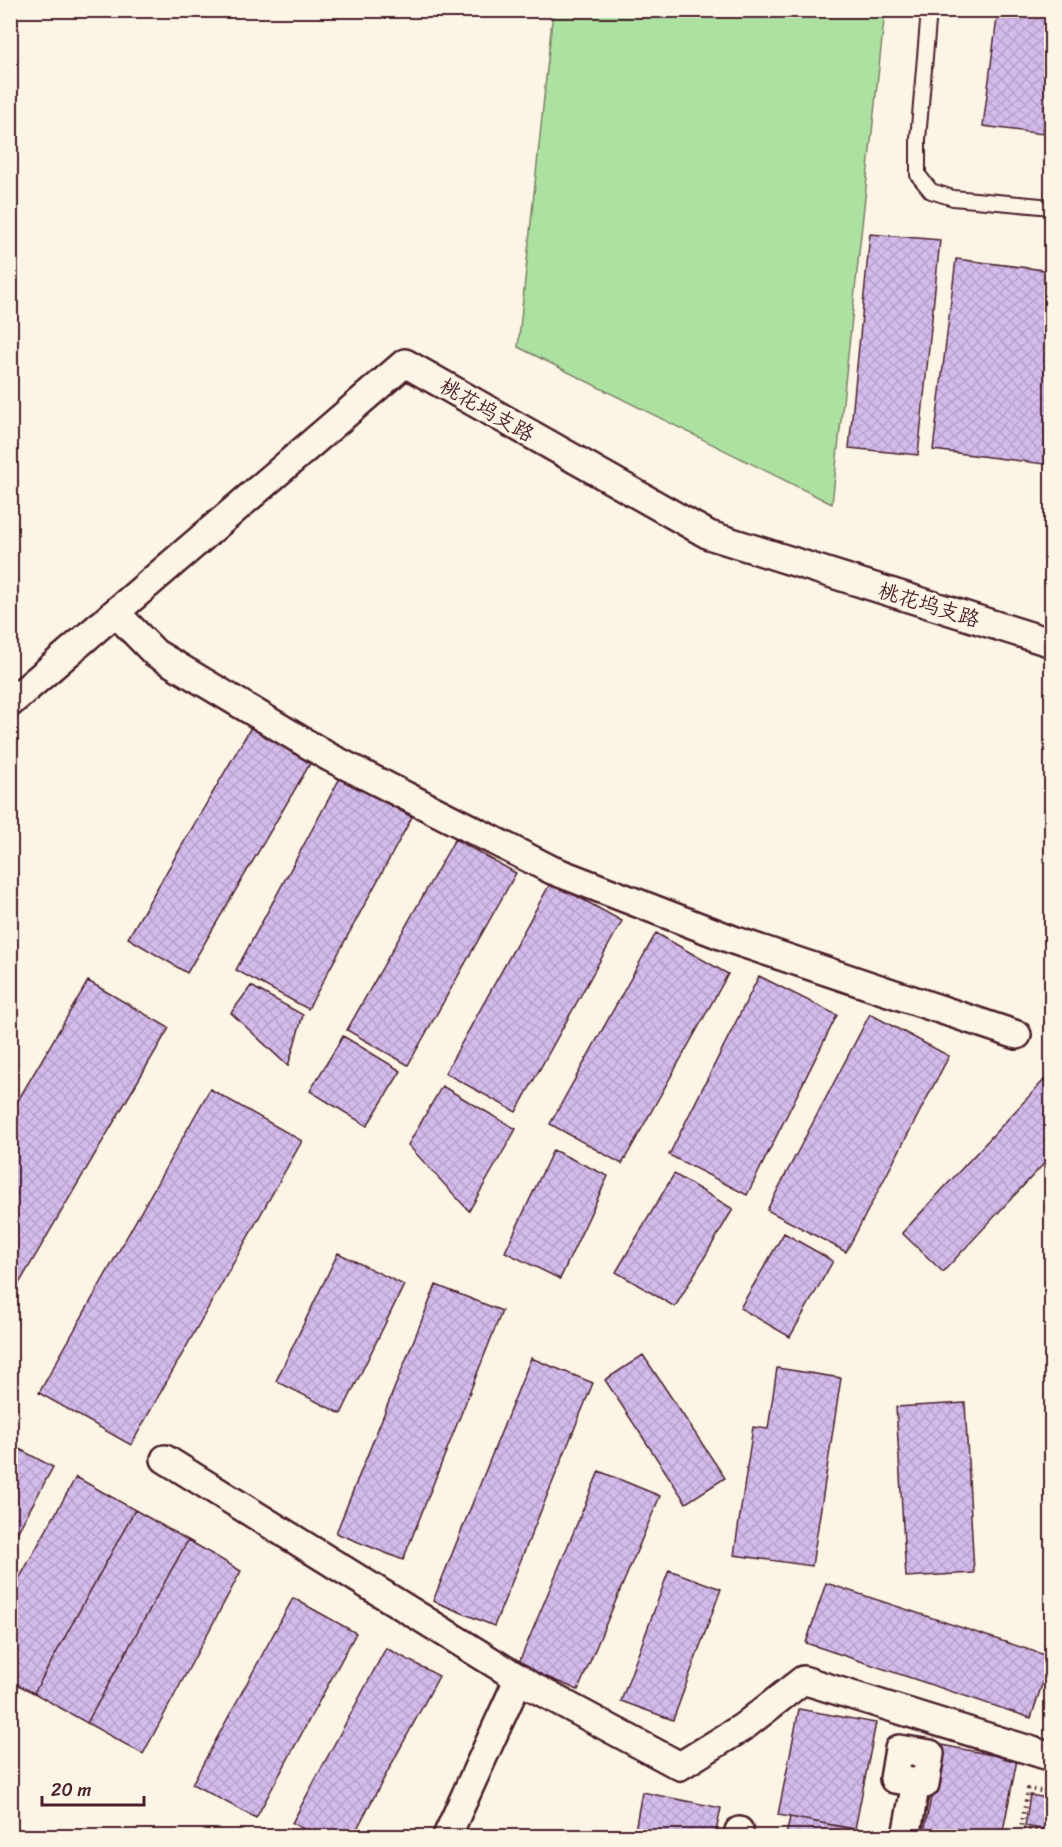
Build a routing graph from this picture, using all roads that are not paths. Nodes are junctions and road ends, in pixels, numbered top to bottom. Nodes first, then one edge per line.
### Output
1 (929, 10) edge
2 (1052, 207) edge
3 (116, 613) junction
4 (1052, 643) edge
5 (10, 703) edge
6 (1017, 1035) dead end
7 (165, 1459) dead end
8 (519, 1678) junction
9 (1052, 1757) edge
10 (916, 1783) dead end
11 (447, 1836) edge
12 (906, 1836) edge

1 - 2 lane
3 - 4 street, 桃花坞支路
3 - 5 street, 桃花坞支路
3 - 6 street
7 - 8 street
8 - 9 street
8 - 11 street
10 - 12 street

